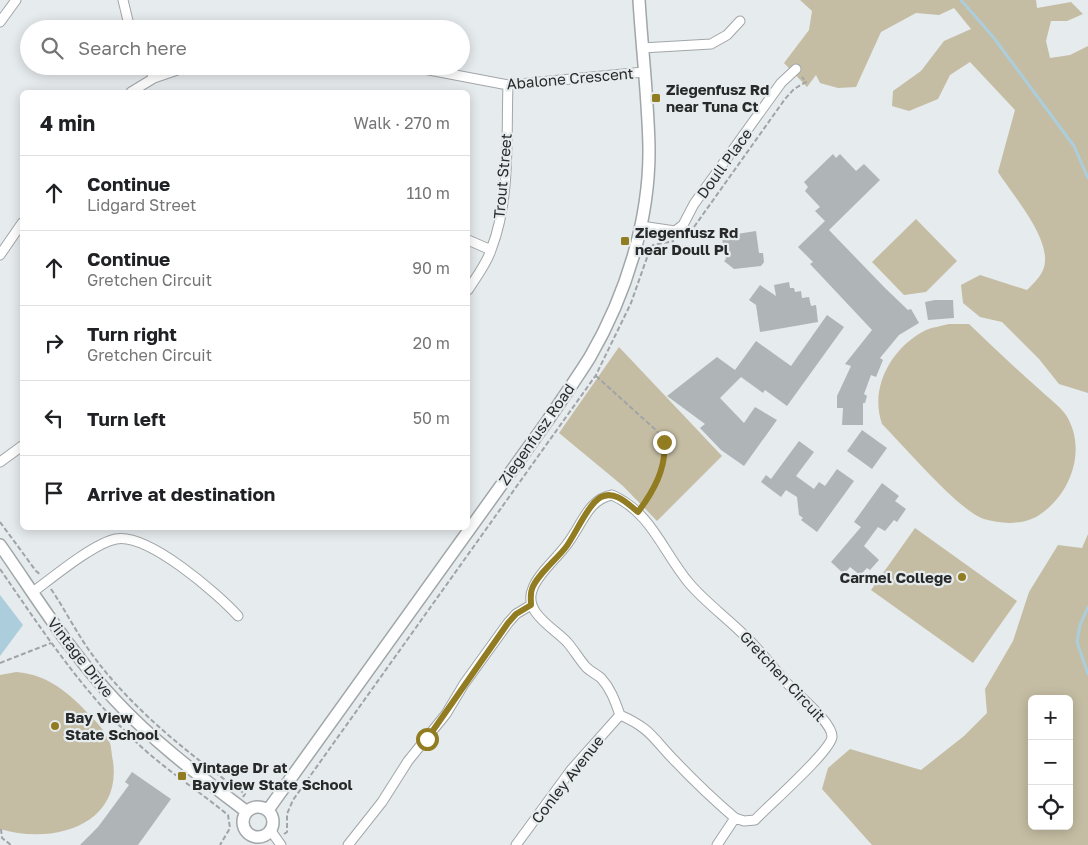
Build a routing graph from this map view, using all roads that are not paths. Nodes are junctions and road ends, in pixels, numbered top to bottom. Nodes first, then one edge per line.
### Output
1 (16, 0) edge
2 (123, 0) edge
3 (639, 0) edge
4 (128, 20) edge
5 (740, 21) dead end
6 (0, 22) edge
7 (642, 48) junction
8 (796, 69) dead end
9 (644, 72) junction
10 (152, 75) edge
11 (163, 75) edge
12 (455, 75) edge
13 (154, 78) junction
14 (508, 85) junction
15 (134, 90) edge
16 (20, 226) edge
17 (641, 226) junction
18 (470, 241) edge
19 (491, 250) junction
20 (0, 255) edge
21 (470, 287) edge
22 (20, 447) edge
23 (0, 462) edge
24 (470, 529) edge
25 (469, 530) edge
26 (0, 545) edge
27 (33, 592) junction
28 (531, 605) junction
29 (238, 616) dead end
30 (620, 715) junction
31 (268, 810) junction
32 (247, 812) junction
33 (735, 818) junction
34 (271, 831) junction
35 (247, 840) edge
36 (281, 845) edge
37 (348, 845) edge
38 (516, 845) edge
39 (717, 845) edge

1 - 6 street
2 - 4 street
3 - 7 street, Ziegenfusz Road
5 - 7 street
7 - 9 street, Ziegenfusz Road
8 - 17 street, Doull Place
9 - 14 street, Abalone Crescent
9 - 17 street, Ziegenfusz Road
10 - 13 street
11 - 13 street
12 - 14 street, Abalone Crescent
13 - 15 street
14 - 19 street, Trout Street
16 - 20 street
17 - 24 street, Ziegenfusz Road
18 - 19 street
19 - 21 street, Trout Street
22 - 23 street
25 - 31 street, Ziegenfusz Road
26 - 27 street, Vintage Drive
27 - 29 street
27 - 32 street, Vintage Drive
28 - 30 street
28 - 33 street, Gretchen Circuit
28 - 37 street
30 - 33 street
30 - 38 street, Conley Avenue
31 - 32 street
31 - 34 street
32 - 35 street
33 - 39 street
34 - 35 street
34 - 36 street

